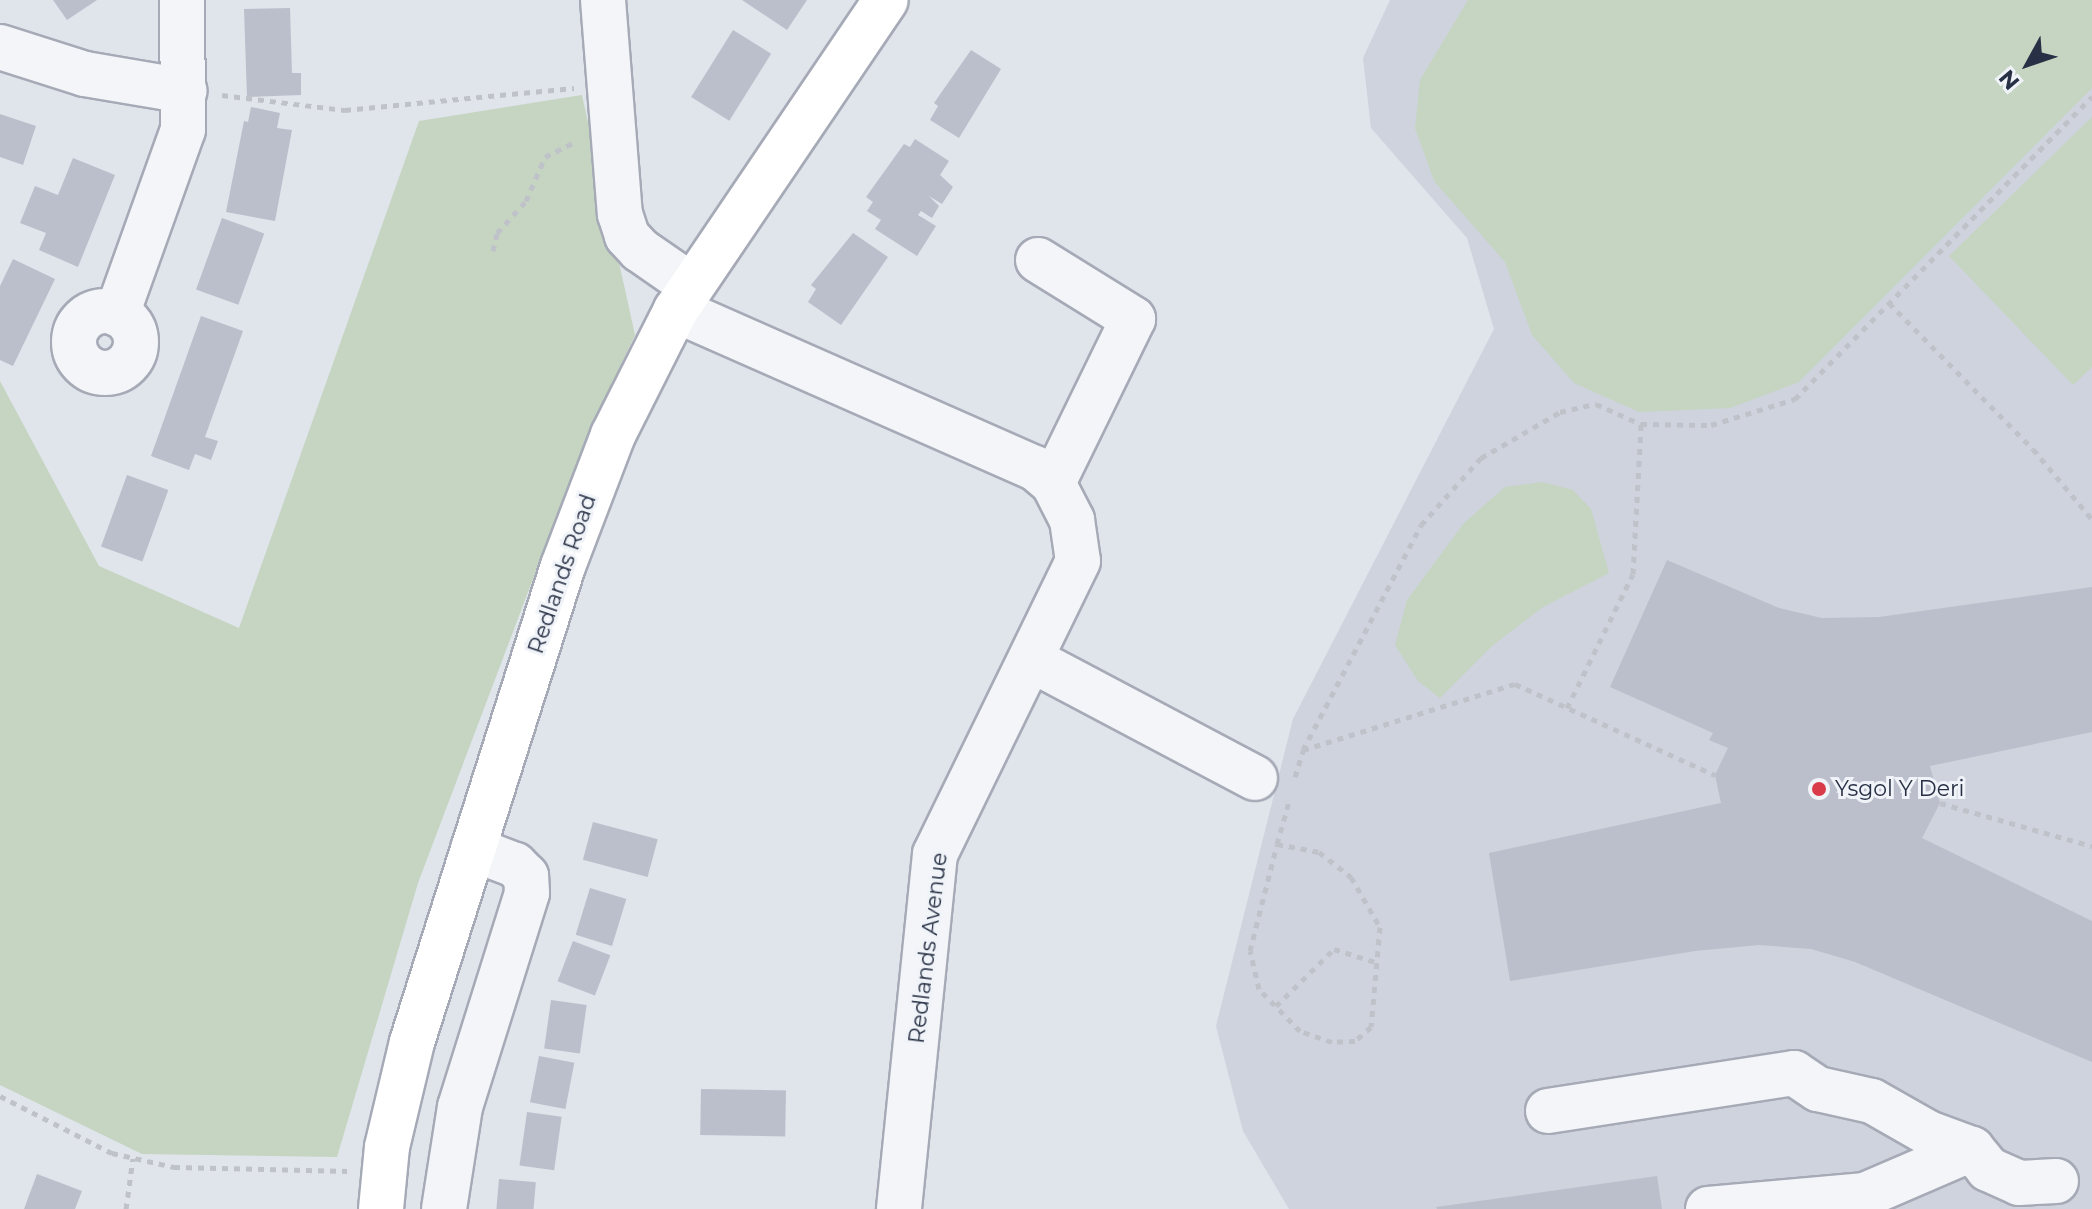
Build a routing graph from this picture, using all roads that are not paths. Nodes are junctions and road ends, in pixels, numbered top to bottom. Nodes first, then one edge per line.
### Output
1 (182, 0) edge
2 (603, 0) edge
3 (886, 0) edge
4 (0, 47) edge
5 (185, 91) junction
6 (1038, 260) dead end
7 (684, 298) junction
8 (117, 314) dead end
9 (1053, 483) junction
10 (1034, 661) junction
11 (1255, 778) dead end
12 (473, 849) junction
13 (1548, 1111) dead end
14 (1972, 1149) junction
15 (2061, 1190) edge
16 (382, 1192) edge
17 (444, 1209) edge
18 (899, 1209) edge
19 (1708, 1209) edge

1 - 5 street
2 - 7 street, Redlands Avenue
3 - 7 main road, Redlands Road
4 - 5 street
5 - 8 street
6 - 9 street
7 - 9 street, Redlands Avenue
7 - 12 main road, Redlands Road
9 - 10 street, Redlands Avenue
10 - 11 street
10 - 18 street, Redlands Avenue
12 - 16 main road, Redlands Road
12 - 17 street
13 - 14 street
14 - 15 street
14 - 19 street

